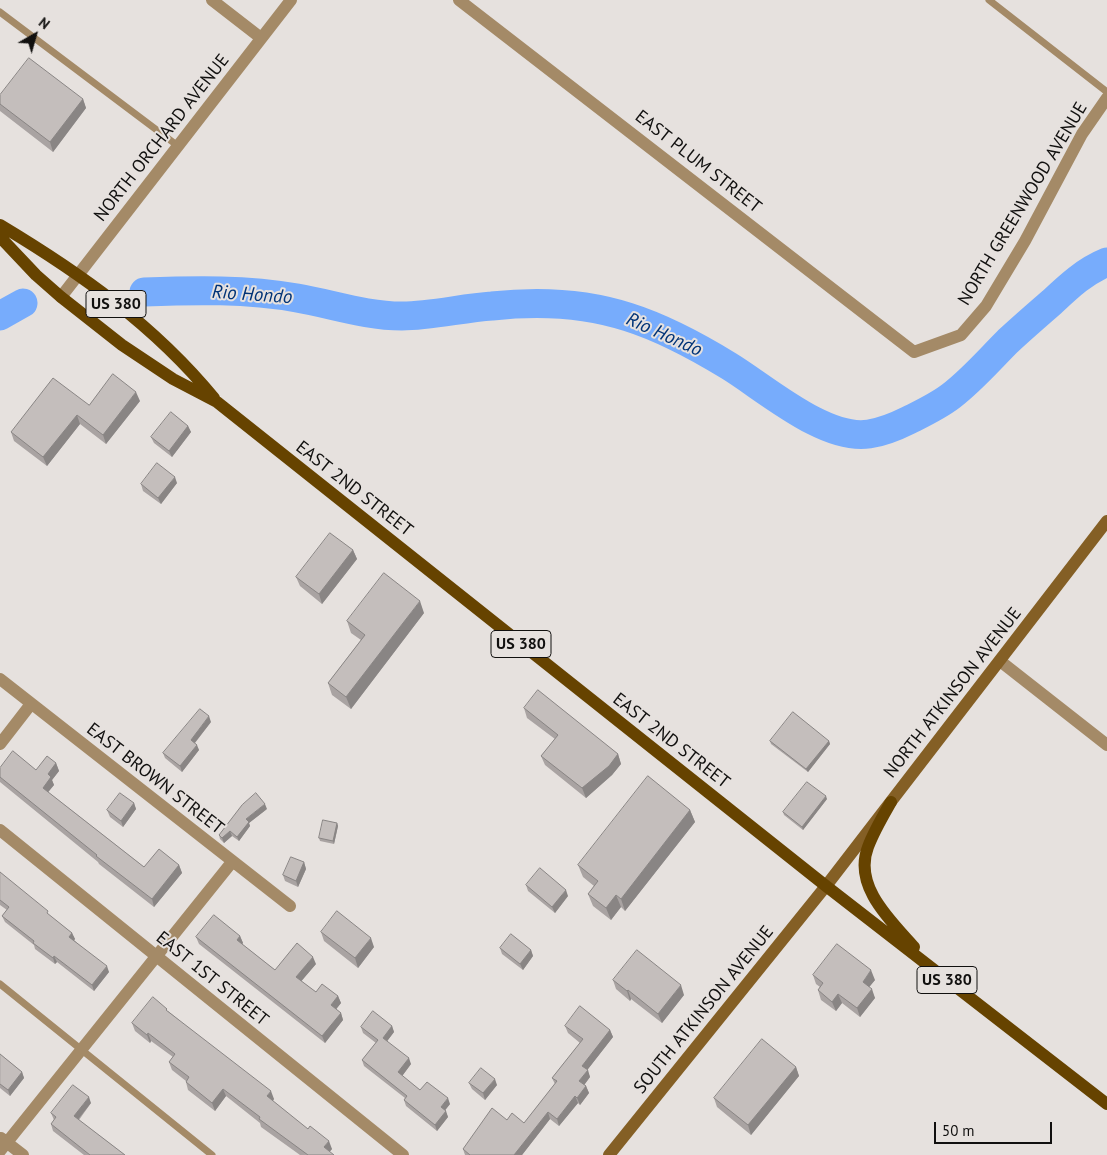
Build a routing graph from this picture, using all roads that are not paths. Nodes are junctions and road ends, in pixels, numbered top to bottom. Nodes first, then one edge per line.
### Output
1 (212, 0) edge
2 (291, 0) edge
3 (460, 0) edge
4 (989, 0) edge
5 (0, 12) edge
6 (261, 38) junction
7 (1107, 92) edge
8 (1107, 98) edge
9 (178, 146) junction
10 (0, 225) edge
11 (0, 237) edge
12 (79, 274) junction
13 (61, 297) junction
14 (914, 352) joint
15 (217, 402) junction
16 (1107, 521) edge
17 (1000, 662) junction
18 (0, 679) edge
19 (32, 704) junction
20 (0, 744) edge
21 (1107, 744) edge
22 (891, 802) junction
23 (0, 830) edge
24 (232, 862) junction
25 (826, 886) junction
26 (290, 906) dead end
27 (156, 957) junction
28 (933, 970) junction
29 (0, 984) edge
30 (82, 1049) junction
31 (1107, 1104) edge
32 (2, 1143) edge
33 (23, 1155) edge
34 (212, 1155) edge
35 (403, 1155) edge
36 (609, 1155) edge

1 - 6 street
2 - 6 street, NORTH ORCHARD AVENUE
3 - 14 street, EAST PLUM STREET
4 - 7 lane
5 - 9 lane
6 - 9 street, NORTH ORCHARD AVENUE
8 - 14 street, NORTH GREENWOOD AVENUE
9 - 12 street, NORTH ORCHARD AVENUE
10 - 12 main road, EAST 2ND STREET / US 380
11 - 13 main road, EAST 2ND STREET / US 380
12 - 13 street, NORTH ORCHARD AVENUE
12 - 15 main road, EAST 2ND STREET / US 380
13 - 15 main road, EAST 2ND STREET / US 380
15 - 25 main road, EAST 2ND STREET / US 380
16 - 17 main road, NORTH ATKINSON AVENUE
17 - 21 street
17 - 22 main road, NORTH ATKINSON AVENUE
18 - 19 street, EAST BROWN STREET
19 - 20 street
19 - 24 street, EAST BROWN STREET
22 - 25 main road, NORTH ATKINSON AVENUE
22 - 28 main road
23 - 27 street, EAST 1ST STREET
24 - 26 street, EAST BROWN STREET
24 - 27 street
25 - 28 main road, EAST 2ND STREET / US 380
25 - 36 main road, SOUTH ATKINSON AVENUE
27 - 30 street
27 - 35 street, EAST 1ST STREET
28 - 31 main road, EAST 2ND STREET / US 380
29 - 30 lane
30 - 32 street
30 - 34 lane
32 - 33 street

